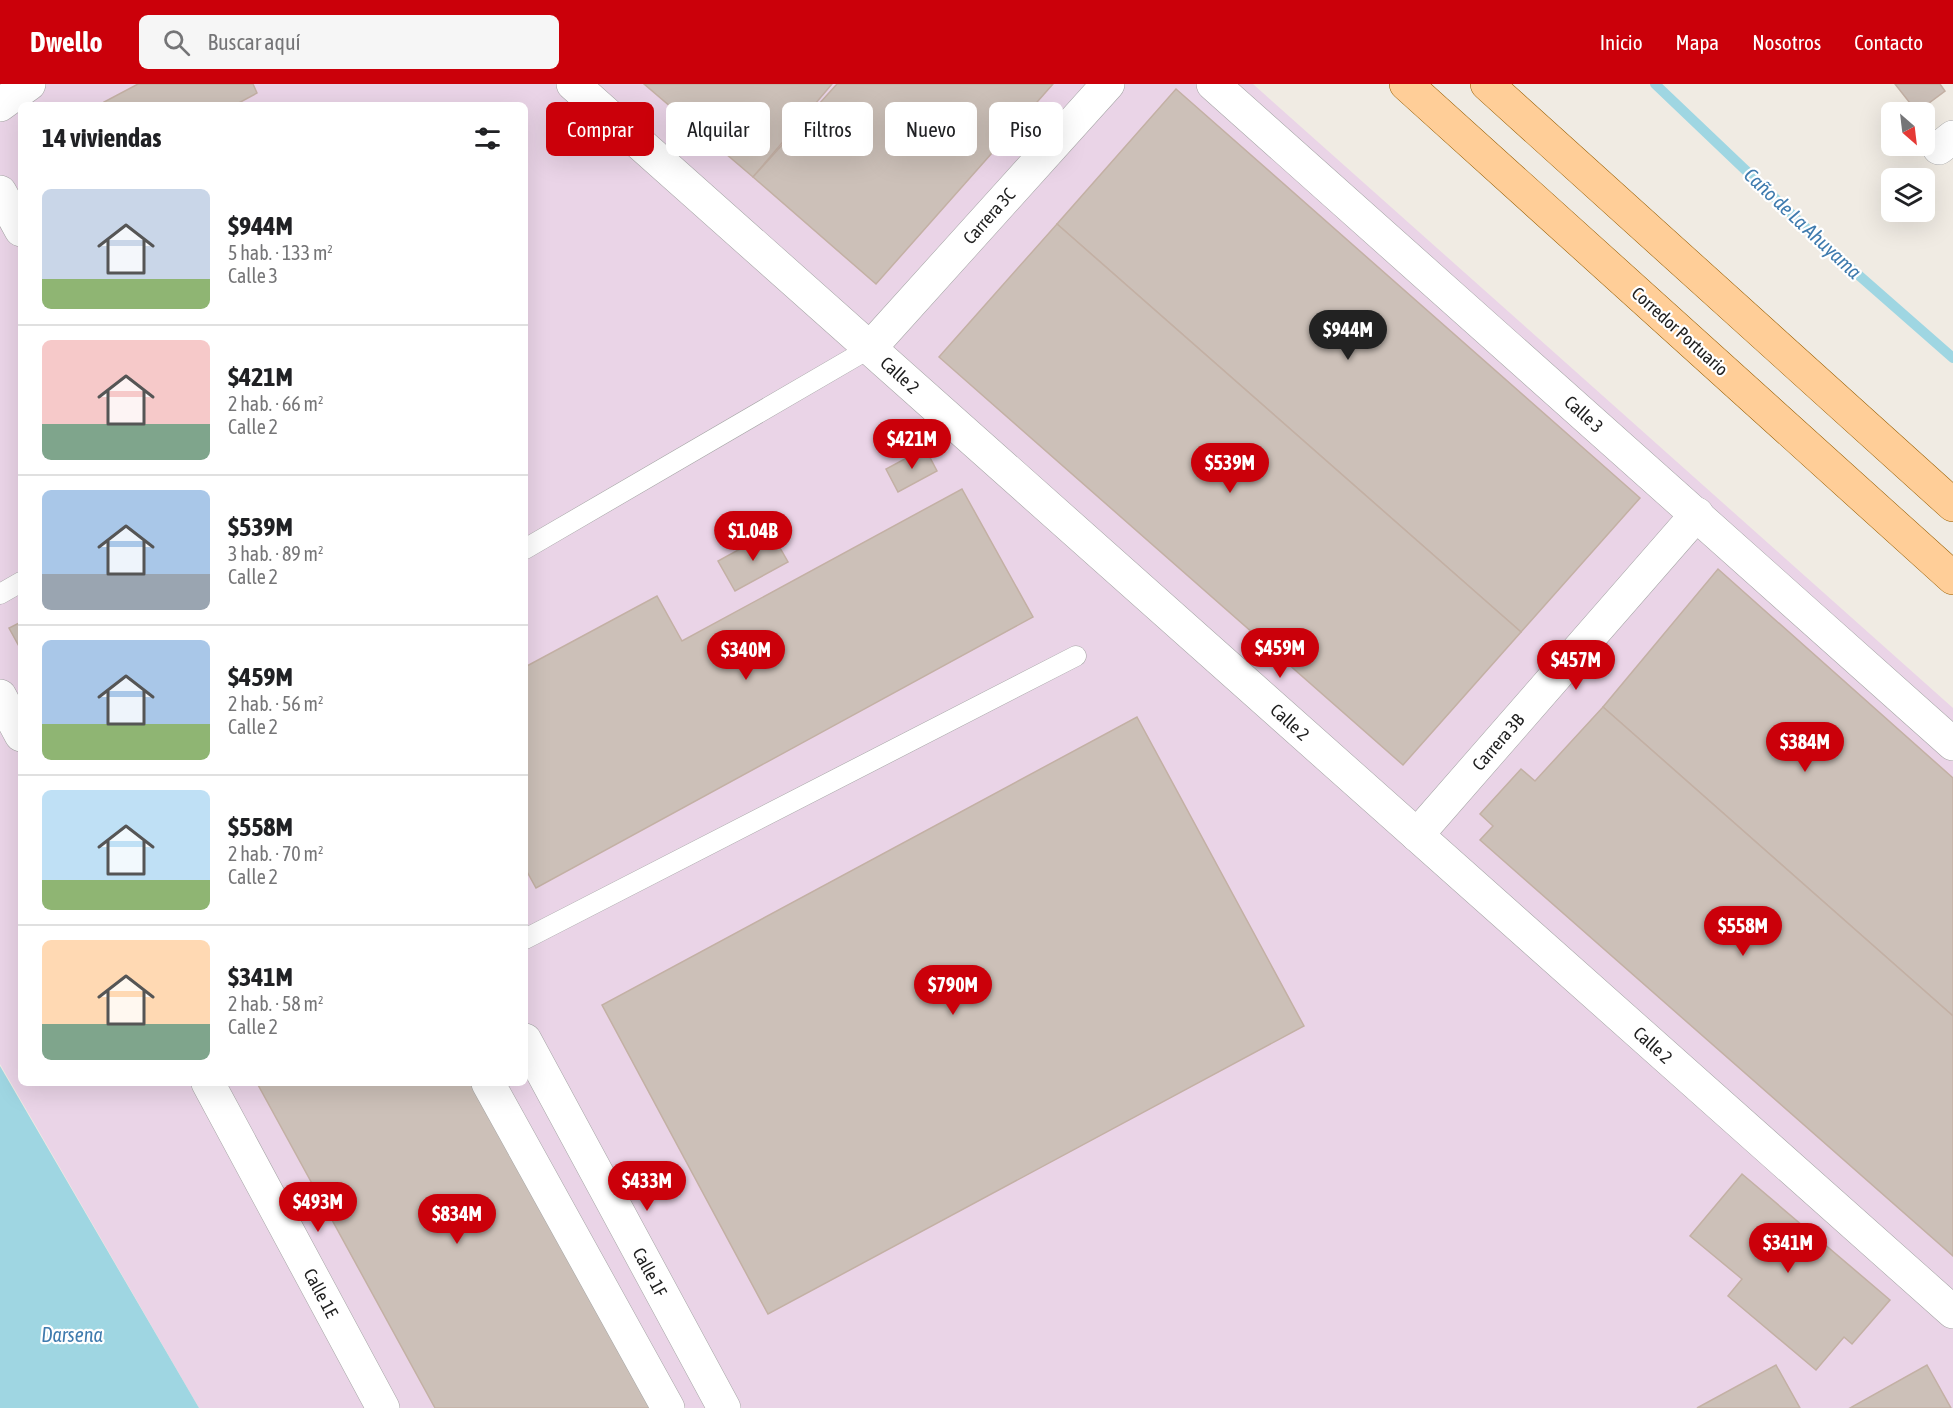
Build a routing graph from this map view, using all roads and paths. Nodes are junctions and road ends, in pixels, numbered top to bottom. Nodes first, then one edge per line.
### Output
1 (573, 84) edge
2 (1108, 84) edge
3 (1214, 84) edge
4 (1406, 84) edge
5 (1487, 84) edge
6 (0, 192) edge
7 (18, 225) edge
8 (870, 348) junction
9 (1953, 505) edge
10 (1697, 514) junction
11 (528, 547) edge
12 (1953, 578) edge
13 (18, 584) edge
14 (0, 594) edge
15 (1076, 656) dead end
16 (0, 696) edge
17 (18, 729) edge
18 (1953, 744) edge
19 (1417, 835) junction
20 (528, 937) edge
21 (528, 1046) edge
22 (210, 1086) edge
23 (490, 1086) edge
24 (1953, 1312) edge
25 (383, 1408) edge
26 (668, 1408) edge
27 (724, 1408) edge

1 - 8 street, Calle 2
2 - 8 street, Carrera 3C
3 - 10 street, Calle 3
4 - 12 main road, Corredor Portuario
5 - 9 main road
6 - 7 street
8 - 11 lane
8 - 19 street, Calle 2
10 - 18 street, Calle 3
10 - 19 street, Carrera 3B
13 - 14 lane
15 - 20 lane
16 - 17 street
19 - 24 street, Calle 2
21 - 27 street, Calle 1F
22 - 25 street, Calle 1E
23 - 26 street

